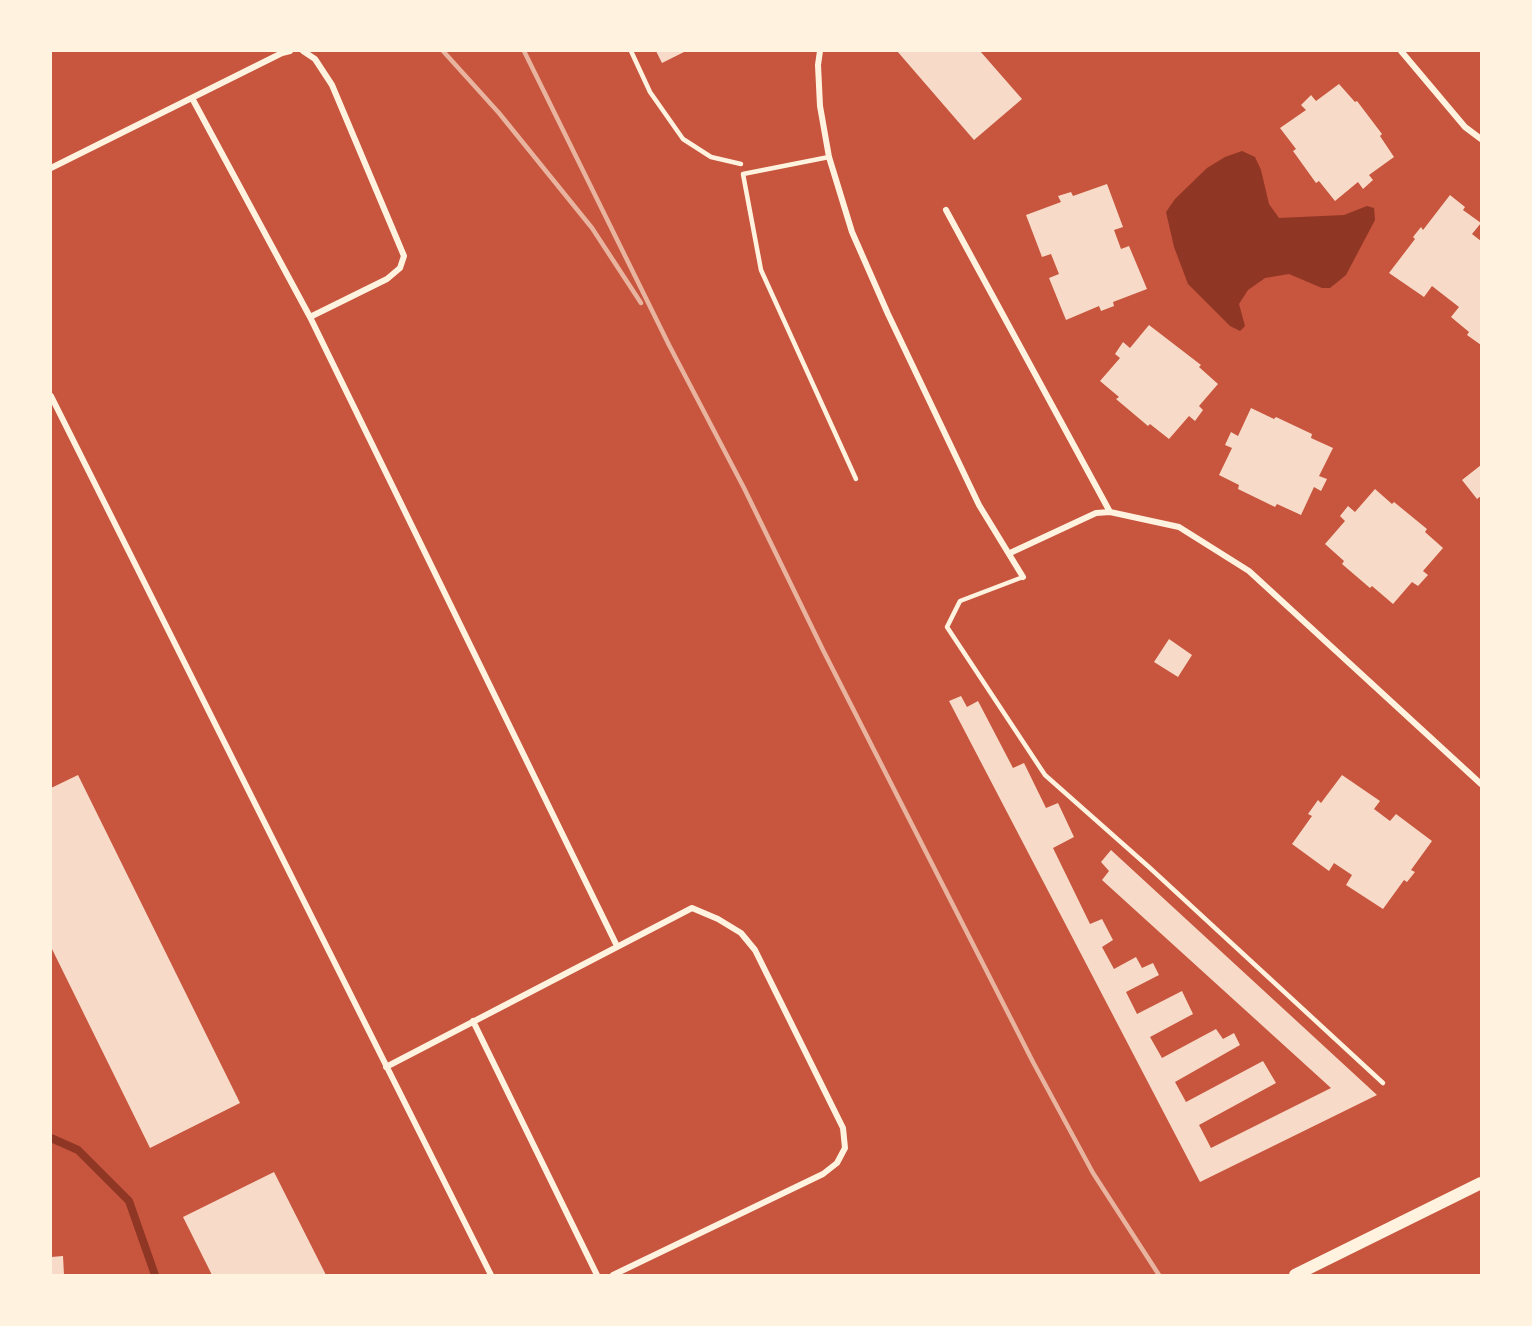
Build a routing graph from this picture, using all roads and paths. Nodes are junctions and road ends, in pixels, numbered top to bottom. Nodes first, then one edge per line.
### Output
1 (290, 51) edge
2 (303, 51) edge
3 (631, 51) edge
4 (820, 51) edge
5 (1401, 51) edge
6 (192, 98) junction
7 (1481, 139) edge
8 (829, 157) junction
9 (741, 164) dead end
10 (51, 168) edge
11 (946, 210) dead end
12 (310, 317) junction
13 (51, 396) edge
14 (856, 479) dead end
15 (1110, 512) junction
16 (1010, 553) junction
17 (1023, 577) joint
18 (1481, 784) edge
19 (617, 946) junction
20 (473, 1021) junction
21 (386, 1067) junction
22 (1383, 1083) dead end
23 (1481, 1183) edge
24 (491, 1275) edge
25 (597, 1275) edge
26 (613, 1275) edge
27 (1295, 1275) edge

1 - 6 street
2 - 12 street
3 - 9 lane
4 - 8 street
5 - 7 street
6 - 10 street
6 - 12 street
8 - 14 lane
8 - 16 street
11 - 15 street
12 - 19 street
13 - 21 street
15 - 16 street
15 - 18 street
16 - 17 street
17 - 22 lane
19 - 20 street
19 - 26 street
20 - 21 street
20 - 25 street
21 - 24 street
23 - 27 main road

